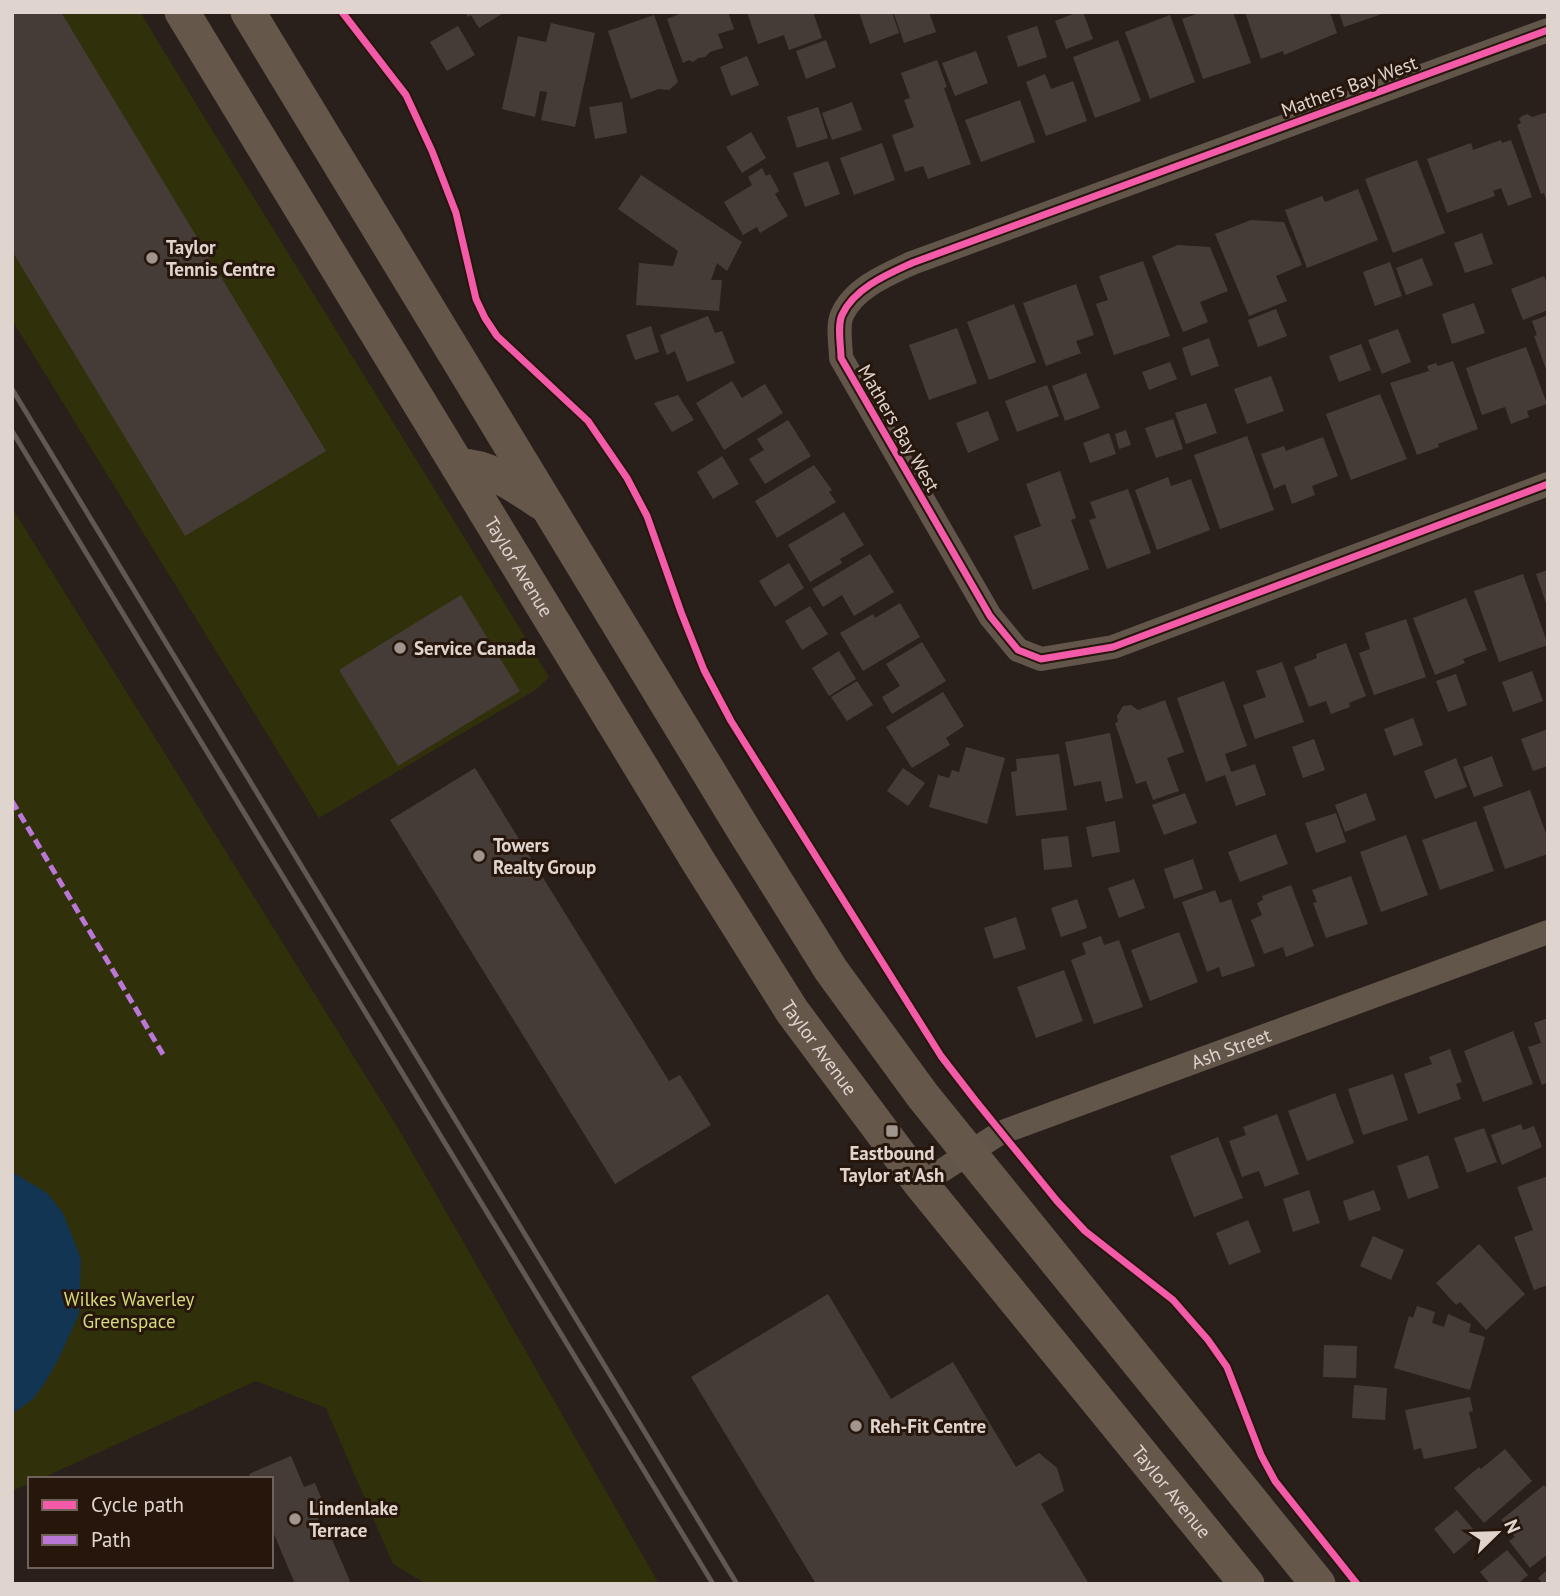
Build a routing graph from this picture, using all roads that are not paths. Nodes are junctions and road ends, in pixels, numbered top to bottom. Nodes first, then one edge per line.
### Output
1 (182, 12) edge
2 (248, 12) edge
3 (1548, 30) edge
4 (458, 466) junction
5 (1548, 484) edge
6 (547, 507) junction
7 (1548, 932) edge
8 (970, 1152) junction
9 (921, 1184) junction
10 (1247, 1584) edge
11 (1318, 1584) edge

1 - 4 main road, Taylor Avenue
2 - 6 main road
3 - 5 street, Mathers Bay West
4 - 6 main road
4 - 9 main road, Taylor Avenue
6 - 8 main road
7 - 8 street, Ash Street
8 - 9 street, Ash Street
8 - 11 main road
9 - 10 main road, Taylor Avenue

